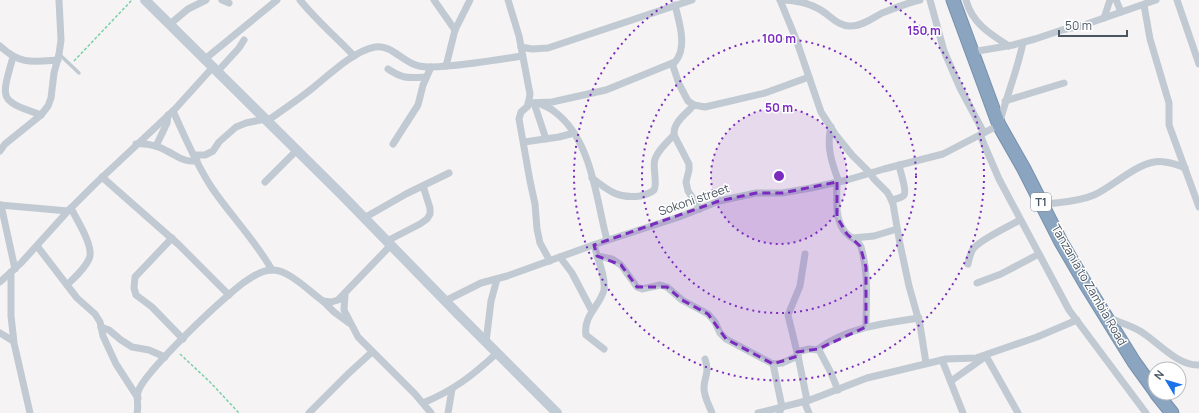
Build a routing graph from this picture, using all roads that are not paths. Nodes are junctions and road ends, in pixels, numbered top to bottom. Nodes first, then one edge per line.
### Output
1 (59, 0) edge
2 (145, 0) edge
3 (206, 0) edge
4 (222, 0) edge
5 (277, 0) edge
6 (300, 0) edge
7 (434, 0) edge
8 (470, 0) edge
9 (508, 0) edge
10 (692, 0) edge
11 (780, 0) edge
12 (920, 0) edge
13 (930, 0) edge
14 (953, 0) edge
15 (966, 0) edge
16 (1110, 0) edge
17 (1116, 0) edge
18 (1156, 0) edge
19 (1177, 0) edge
20 (229, 3) dead end
21 (675, 5) junction
22 (1144, 5) junction
23 (1121, 12) junction
24 (1104, 18) junction
25 (170, 24) junction
26 (455, 30) junction
27 (244, 40) dead end
28 (1023, 43) junction
29 (0, 46) edge
30 (1009, 46) junction
31 (521, 47) junction
32 (972, 52) junction
33 (354, 56) junction
34 (522, 56) junction
35 (13, 57) junction
36 (59, 57) junction
37 (205, 59) junction
38 (672, 63) junction
39 (1199, 64) edge
40 (446, 66) junction
41 (431, 67) junction
42 (215, 69) junction
43 (388, 69) dead end
44 (79, 74) dead end
45 (426, 77) junction
46 (809, 77) junction
47 (1064, 83) dead end
48 (1005, 101) junction
49 (534, 103) junction
50 (694, 105) junction
51 (170, 113) junction
52 (41, 115) junction
53 (266, 120) junction
54 (1000, 126) junction
55 (831, 128) junction
56 (574, 133) junction
57 (982, 134) junction
58 (674, 135) junction
59 (546, 139) junction
60 (524, 142) junction
61 (136, 144) junction
62 (393, 144) dead end
63 (156, 146) junction
64 (297, 150) junction
65 (0, 151) edge
66 (196, 158) junction
67 (899, 165) junction
68 (1185, 168) junction
69 (870, 173) junction
70 (449, 174) dead end
71 (102, 176) junction
72 (592, 178) junction
73 (265, 182) dead end
74 (838, 182) junction
75 (423, 186) junction
76 (1197, 193) edge
77 (892, 200) junction
78 (0, 205) edge
79 (1042, 205) junction
80 (1199, 207) edge
81 (700, 209) junction
82 (69, 210) junction
83 (364, 218) junction
84 (1020, 220) junction
85 (897, 229) junction
86 (172, 238) junction
87 (853, 238) junction
88 (606, 240) junction
89 (389, 243) junction
90 (594, 245) junction
91 (36, 246) junction
92 (805, 254) dead end
93 (1038, 254) junction
94 (597, 256) junction
95 (560, 257) junction
96 (550, 261) junction
97 (968, 264) dead end
98 (13, 270) junction
99 (272, 270) junction
100 (497, 279) junction
101 (0, 282) edge
102 (977, 283) dead end
103 (67, 285) junction
104 (344, 294) junction
105 (229, 295) junction
106 (323, 301) junction
107 (445, 301) junction
108 (592, 311) junction
109 (1105, 316) junction
110 (919, 318) junction
111 (1077, 320) junction
112 (350, 323) junction
113 (101, 327) junction
114 (866, 327) junction
115 (0, 333) edge
116 (183, 339) junction
117 (13, 341) junction
118 (486, 342) junction
119 (604, 349) dead end
120 (818, 349) junction
121 (372, 352) junction
122 (497, 353) junction
123 (798, 354) junction
124 (987, 355) junction
125 (165, 357) junction
126 (705, 359) dead end
127 (942, 360) junction
128 (926, 363) junction
129 (773, 364) junction
130 (1199, 365) edge
131 (1147, 380) edge
132 (950, 381) junction
133 (452, 389) junction
134 (838, 390) junction
135 (138, 399) junction
136 (806, 401) junction
137 (1163, 401) edge
138 (423, 403) junction
139 (781, 410) edge
140 (30, 413) edge
141 (137, 413) edge
142 (309, 413) edge
143 (431, 413) edge
144 (448, 413) edge
145 (557, 413) edge
146 (712, 413) edge
147 (758, 413) edge
148 (809, 413) edge
149 (963, 413) edge
150 (1018, 413) edge
151 (1146, 413) edge
152 (1172, 413) edge

1 - 36 street
2 - 25 street
3 - 25 street
4 - 20 street
5 - 37 street
6 - 33 street
7 - 26 street
8 - 26 street
9 - 31 street
10 - 21 street
11 - 12 street
11 - 46 street
13 - 57 street
14 - 32 highway, Tanzania to Zambia Road / T1
15 - 30 street
16 - 24 street
17 - 23 street
18 - 22 street
19 - 39 street
21 - 31 street
21 - 38 street
22 - 23 street
22 - 68 street
23 - 24 street
24 - 28 street
25 - 37 street
26 - 40 street
27 - 42 street
28 - 30 street
28 - 48 street
29 - 35 street
30 - 32 street
31 - 34 street
32 - 54 highway, Tanzania to Zambia Road / T1
33 - 41 street
33 - 53 street
34 - 40 street
34 - 49 street
35 - 36 street
35 - 52 street
36 - 44 lane
36 - 52 street
37 - 42 street
38 - 49 street
38 - 50 street
40 - 41 street
41 - 45 street
42 - 51 street
42 - 53 street
43 - 45 street
45 - 62 street
46 - 50 street
46 - 55 street
47 - 48 street
48 - 54 street
49 - 56 street
49 - 59 street
49 - 60 street
50 - 58 street
51 - 61 street
51 - 63 street
51 - 66 street
52 - 65 street
53 - 64 street
53 - 66 street
54 - 57 street, Sokoni street
54 - 79 highway, Tanzania to Zambia Road / T1
55 - 69 street
55 - 74 street
56 - 59 street
56 - 72 street
57 - 67 street, Sokoni street
57 - 84 street
58 - 72 street
58 - 81 street
59 - 60 street
60 - 96 street
61 - 63 street
61 - 71 street
63 - 66 street
64 - 73 street
64 - 83 street
66 - 99 street
67 - 69 street, Sokoni street
67 - 77 street
68 - 76 street
68 - 79 street
69 - 74 street, Sokoni street
69 - 77 street
70 - 75 street
71 - 82 street
71 - 86 street
72 - 88 street
74 - 81 street, Sokoni street
74 - 87 street
75 - 83 street
75 - 89 street
76 - 80 street
77 - 85 street
78 - 82 street
78 - 98 street
79 - 109 highway, Tanzania to Zambia Road / T1
81 - 88 street, Sokoni street
82 - 91 street
82 - 103 street
83 - 89 street
84 - 93 street
84 - 97 street
85 - 87 street
85 - 110 street
86 - 105 street
86 - 116 street
87 - 114 street
88 - 90 street, Sokoni street
89 - 104 street
89 - 107 street
90 - 94 street
90 - 95 street, Sokoni street
91 - 98 street
91 - 103 street
92 - 123 street
93 - 102 street
93 - 111 street
94 - 108 street
94 - 129 street
95 - 96 street, Sokoni street
95 - 108 street
96 - 100 street, Sokoni street
98 - 101 street
98 - 117 street
99 - 105 street
99 - 106 street
100 - 107 street, Sokoni street
100 - 118 street
103 - 113 street
104 - 106 street
104 - 112 street
105 - 116 street
106 - 112 street
107 - 118 street
108 - 119 street
109 - 130 street
109 - 131 highway, Tanzania to Zambia Road / T1
110 - 114 street
110 - 128 street
111 - 124 street
111 - 151 street
112 - 121 street
113 - 125 street
113 - 135 street
114 - 120 street
115 - 117 street
116 - 125 street
117 - 140 street
118 - 122 street
120 - 123 street
120 - 134 street
121 - 138 street
121 - 142 street
122 - 133 street
122 - 145 street
123 - 129 street
123 - 136 street
124 - 127 street
124 - 132 street
124 - 150 street
125 - 135 street
126 - 146 street
127 - 128 street
127 - 132 street
128 - 134 street
129 - 139 street
132 - 149 street
133 - 138 street
133 - 144 street
134 - 136 street
135 - 141 street
136 - 139 street
136 - 148 street
137 - 152 highway, Tanzania to Zambia Road / T1
138 - 143 street
139 - 147 street

